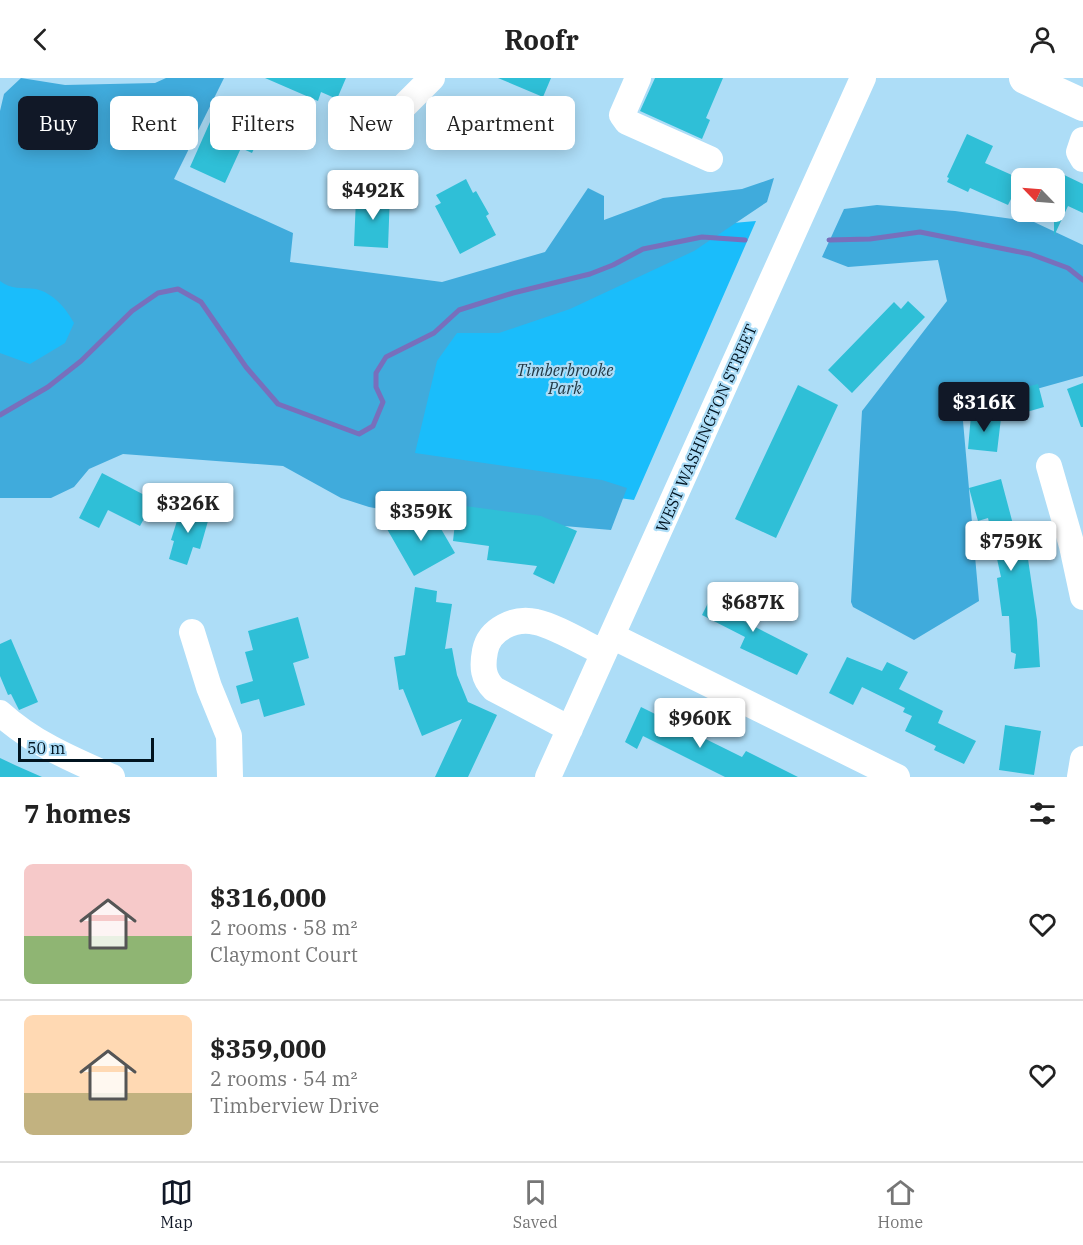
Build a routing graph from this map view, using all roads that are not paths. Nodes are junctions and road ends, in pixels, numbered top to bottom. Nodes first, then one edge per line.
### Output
1 (432, 78) edge
2 (638, 78) edge
3 (863, 78) edge
4 (1025, 78) edge
5 (414, 96) edge
6 (1083, 105) edge
7 (1083, 140) edge
8 (710, 159) dead end
9 (1083, 159) edge
10 (1049, 466) dead end
11 (1083, 597) edge
12 (192, 632) dead end
13 (608, 644) junction
14 (0, 713) edge
15 (570, 729) junction
16 (1083, 759) edge
17 (112, 777) edge
18 (230, 777) edge
19 (548, 777) edge
20 (897, 777) edge
21 (1080, 777) edge

1 - 5 street
2 - 8 street
3 - 13 street, WEST WASHINGTON STREET
4 - 6 main road
7 - 9 street
10 - 11 street
12 - 18 street
13 - 15 street, WEST WASHINGTON STREET
13 - 15 street
13 - 20 street
14 - 17 street
15 - 19 street, WEST WASHINGTON STREET
16 - 21 street

